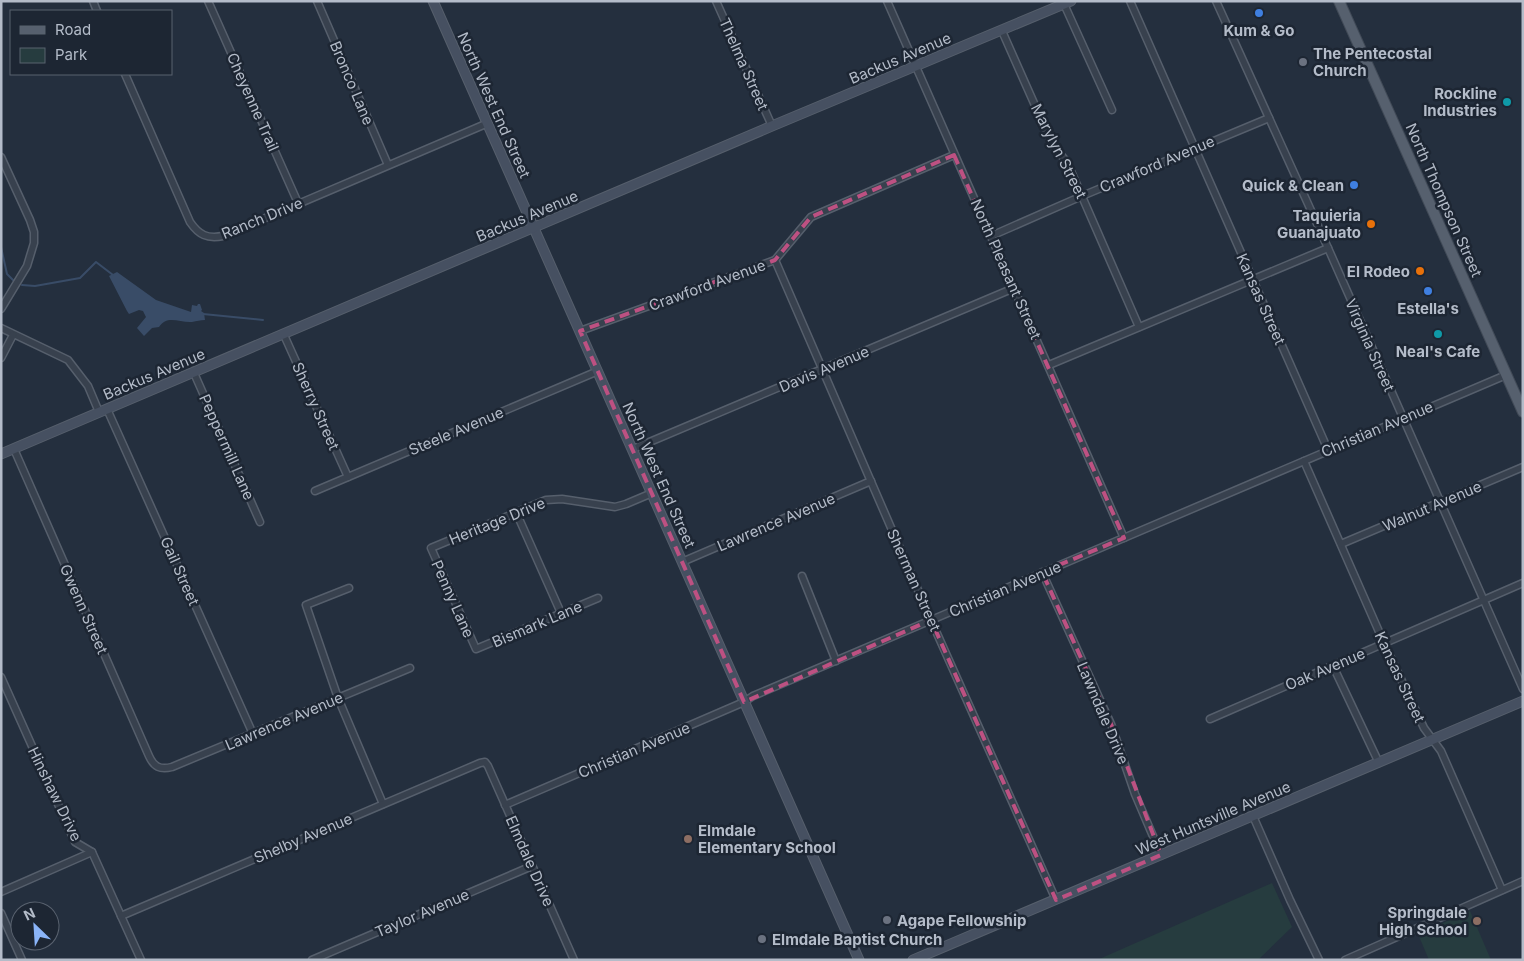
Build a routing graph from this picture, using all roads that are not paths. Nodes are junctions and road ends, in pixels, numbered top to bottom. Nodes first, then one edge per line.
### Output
1 (208, 1) edge
2 (317, 1) edge
3 (433, 1) edge
4 (716, 1) edge
5 (887, 1) edge
6 (1130, 1) edge
7 (1216, 1) edge
8 (1339, 1) edge
9 (1067, 3) edge
10 (1002, 31) junction
11 (916, 66) junction
12 (125, 75) edge
13 (1112, 110) dead end
14 (1269, 118) junction
15 (488, 124) junction
16 (772, 126) junction
17 (1195, 148) junction
18 (954, 155) junction
19 (1, 158) edge
20 (388, 165) junction
21 (1082, 196) junction
22 (298, 204) junction
23 (534, 228) junction
24 (990, 236) junction
25 (1328, 248) junction
26 (775, 260) junction
27 (1252, 280) junction
28 (1014, 288) junction
29 (1, 309) edge
30 (1139, 327) junction
31 (1, 328) edge
32 (580, 331) junction
33 (13, 335) junction
34 (284, 335) junction
35 (1, 358) edge
36 (1049, 365) junction
37 (822, 370) junction
38 (598, 372) junction
39 (194, 373) junction
40 (1506, 375) junction
41 (103, 411) junction
42 (1523, 412) edge
43 (1403, 418) junction
44 (14, 449) junction
45 (633, 450) junction
46 (1328, 450) junction
47 (1, 454) edge
48 (1304, 461) junction
49 (1523, 467) edge
50 (348, 477) junction
51 (871, 481) junction
52 (314, 491) dead end
53 (652, 493) junction
54 (1440, 502) junction
55 (516, 512) junction
56 (260, 522) dead end
57 (1124, 538) junction
58 (1341, 544) junction
59 (430, 548) joint
60 (682, 562) junction
61 (1042, 572) junction
62 (802, 576) dead end
63 (1523, 583) edge
64 (349, 588) dead end
65 (598, 598) dead end
66 (1483, 600) junction
67 (561, 613) junction
68 (931, 620) junction
69 (1384, 643) junction
70 (476, 650) joint
71 (836, 661) junction
72 (1333, 666) junction
73 (410, 668) dead end
74 (1, 677) edge
75 (1523, 689) edge
76 (338, 698) junction
77 (1523, 701) edge
78 (744, 702) junction
79 (1210, 719) dead end
80 (252, 734) junction
81 (1433, 739) junction
82 (485, 762) joint
83 (1379, 763) junction
84 (157, 767) joint
85 (383, 804) junction
86 (505, 805) junction
87 (1254, 816) junction
88 (92, 852) junction
89 (1161, 855) junction
90 (532, 866) junction
91 (1523, 881) edge
92 (1502, 890) junction
93 (1, 892) edge
94 (1056, 900) junction
95 (1, 913) edge
96 (121, 916) junction
97 (22, 960) edge
98 (141, 960) edge
99 (312, 960) edge
100 (574, 960) edge
101 (859, 960) edge
102 (913, 960) edge
103 (1319, 960) edge
104 (1345, 960) edge

1 - 22 street, Cheyenne Trail
2 - 20 street, Bronco Lane
3 - 15 street, North West End Street
4 - 16 street, Thelma Street
5 - 11 street, North Pleasant Street
6 - 17 street, Kansas Street
7 - 14 street, Virginia Street
8 - 40 main road, North Thompson Street
9 - 10 street, Backus Avenue
9 - 13 street, Backus Avenue
10 - 11 street, Backus Avenue
10 - 21 street, Marylyn Street
11 - 16 street, Backus Avenue
11 - 18 street, North Pleasant Street
12 - 22 street, Ranch Drive
14 - 17 street, Crawford Avenue
14 - 25 street, Virginia Street
15 - 20 street, Ranch Drive
15 - 23 street, North West End Street
16 - 23 street, Backus Avenue
17 - 21 street, Crawford Avenue
17 - 27 street, Kansas Street
18 - 24 street, North Pleasant Street
18 - 26 street, Crawford Avenue
19 - 29 street
20 - 22 street, Ranch Drive
21 - 24 street, Crawford Avenue
21 - 30 street, Marylyn Street
23 - 32 street, North West End Street
23 - 34 street, Backus Avenue
24 - 28 street, North Pleasant Street
25 - 27 street
25 - 43 street, Virginia Street
26 - 32 street, Crawford Avenue
26 - 37 street, Sherman Street
27 - 30 street
27 - 46 street, Kansas Street
28 - 36 street, North Pleasant Street
28 - 37 street, Davis Avenue
30 - 36 street
31 - 33 street, Gail Street
32 - 38 street, North West End Street
33 - 35 street
33 - 41 street, Gail Street
34 - 39 street, Backus Avenue
34 - 50 street, Sherry Street
36 - 57 street, North Pleasant Street
37 - 45 street, Davis Avenue
37 - 51 street, Sherman Street
38 - 45 street, North West End Street
38 - 50 street, Steele Avenue
39 - 41 street, Backus Avenue
39 - 56 street, Peppermill Lane
40 - 42 main road, North Thompson Street
40 - 43 street, Christian Avenue
41 - 44 street, Backus Avenue
41 - 80 street, Gail Street
43 - 46 street, Christian Avenue
43 - 54 street, Virginia Street
44 - 47 street, Backus Avenue
44 - 84 street, Gwenn Street
45 - 53 street, North West End Street
46 - 48 street, Christian Avenue
48 - 57 street, Christian Avenue
48 - 58 street, Kansas Street
49 - 54 street, Walnut Avenue
50 - 52 street, Steele Avenue
51 - 60 street, Lawrence Avenue
51 - 68 street, Sherman Street
53 - 55 street, Heritage Drive
53 - 60 street, North West End Street
54 - 58 street, Walnut Avenue
54 - 66 street, Virginia Street
55 - 59 street, Heritage Drive
55 - 67 street
57 - 61 street, Christian Avenue
58 - 69 street, Kansas Street
59 - 70 street, Penny Lane
60 - 78 street, North West End Street
61 - 68 street, Christian Avenue
61 - 89 street, Lawndale Drive
62 - 71 street
63 - 66 street, Oak Avenue
64 - 76 street
65 - 67 street, Bismark Lane
66 - 69 street, Oak Avenue
66 - 75 street, Virginia Street
67 - 70 street, Bismark Lane
68 - 71 street, Christian Avenue
68 - 94 street, Sherman Street
69 - 72 street, Oak Avenue
69 - 81 street, Kansas Street
71 - 78 street, Christian Avenue
72 - 79 street, Oak Avenue
72 - 83 street
73 - 76 street, Lawrence Avenue
74 - 88 street, Hinshaw Drive
76 - 80 street, Lawrence Avenue
76 - 85 street
77 - 81 street, West Huntsville Avenue
78 - 86 street, Christian Avenue
78 - 101 street, North West End Street
80 - 84 street, Lawrence Avenue
81 - 83 street, West Huntsville Avenue
81 - 92 street, Kansas Street
82 - 85 street, Shelby Avenue
82 - 86 street, Elmdale Drive
83 - 87 street, West Huntsville Avenue
85 - 96 street, Shelby Avenue
86 - 90 street, Elmdale Drive
87 - 89 street, West Huntsville Avenue
87 - 103 street
88 - 93 street
88 - 96 street, Hinshaw Drive
89 - 94 street, West Huntsville Avenue
90 - 99 street, Taylor Avenue
90 - 100 street, Elmdale Drive
91 - 92 street
92 - 104 street
94 - 102 street, West Huntsville Avenue
95 - 97 street
96 - 98 street, Hinshaw Drive

